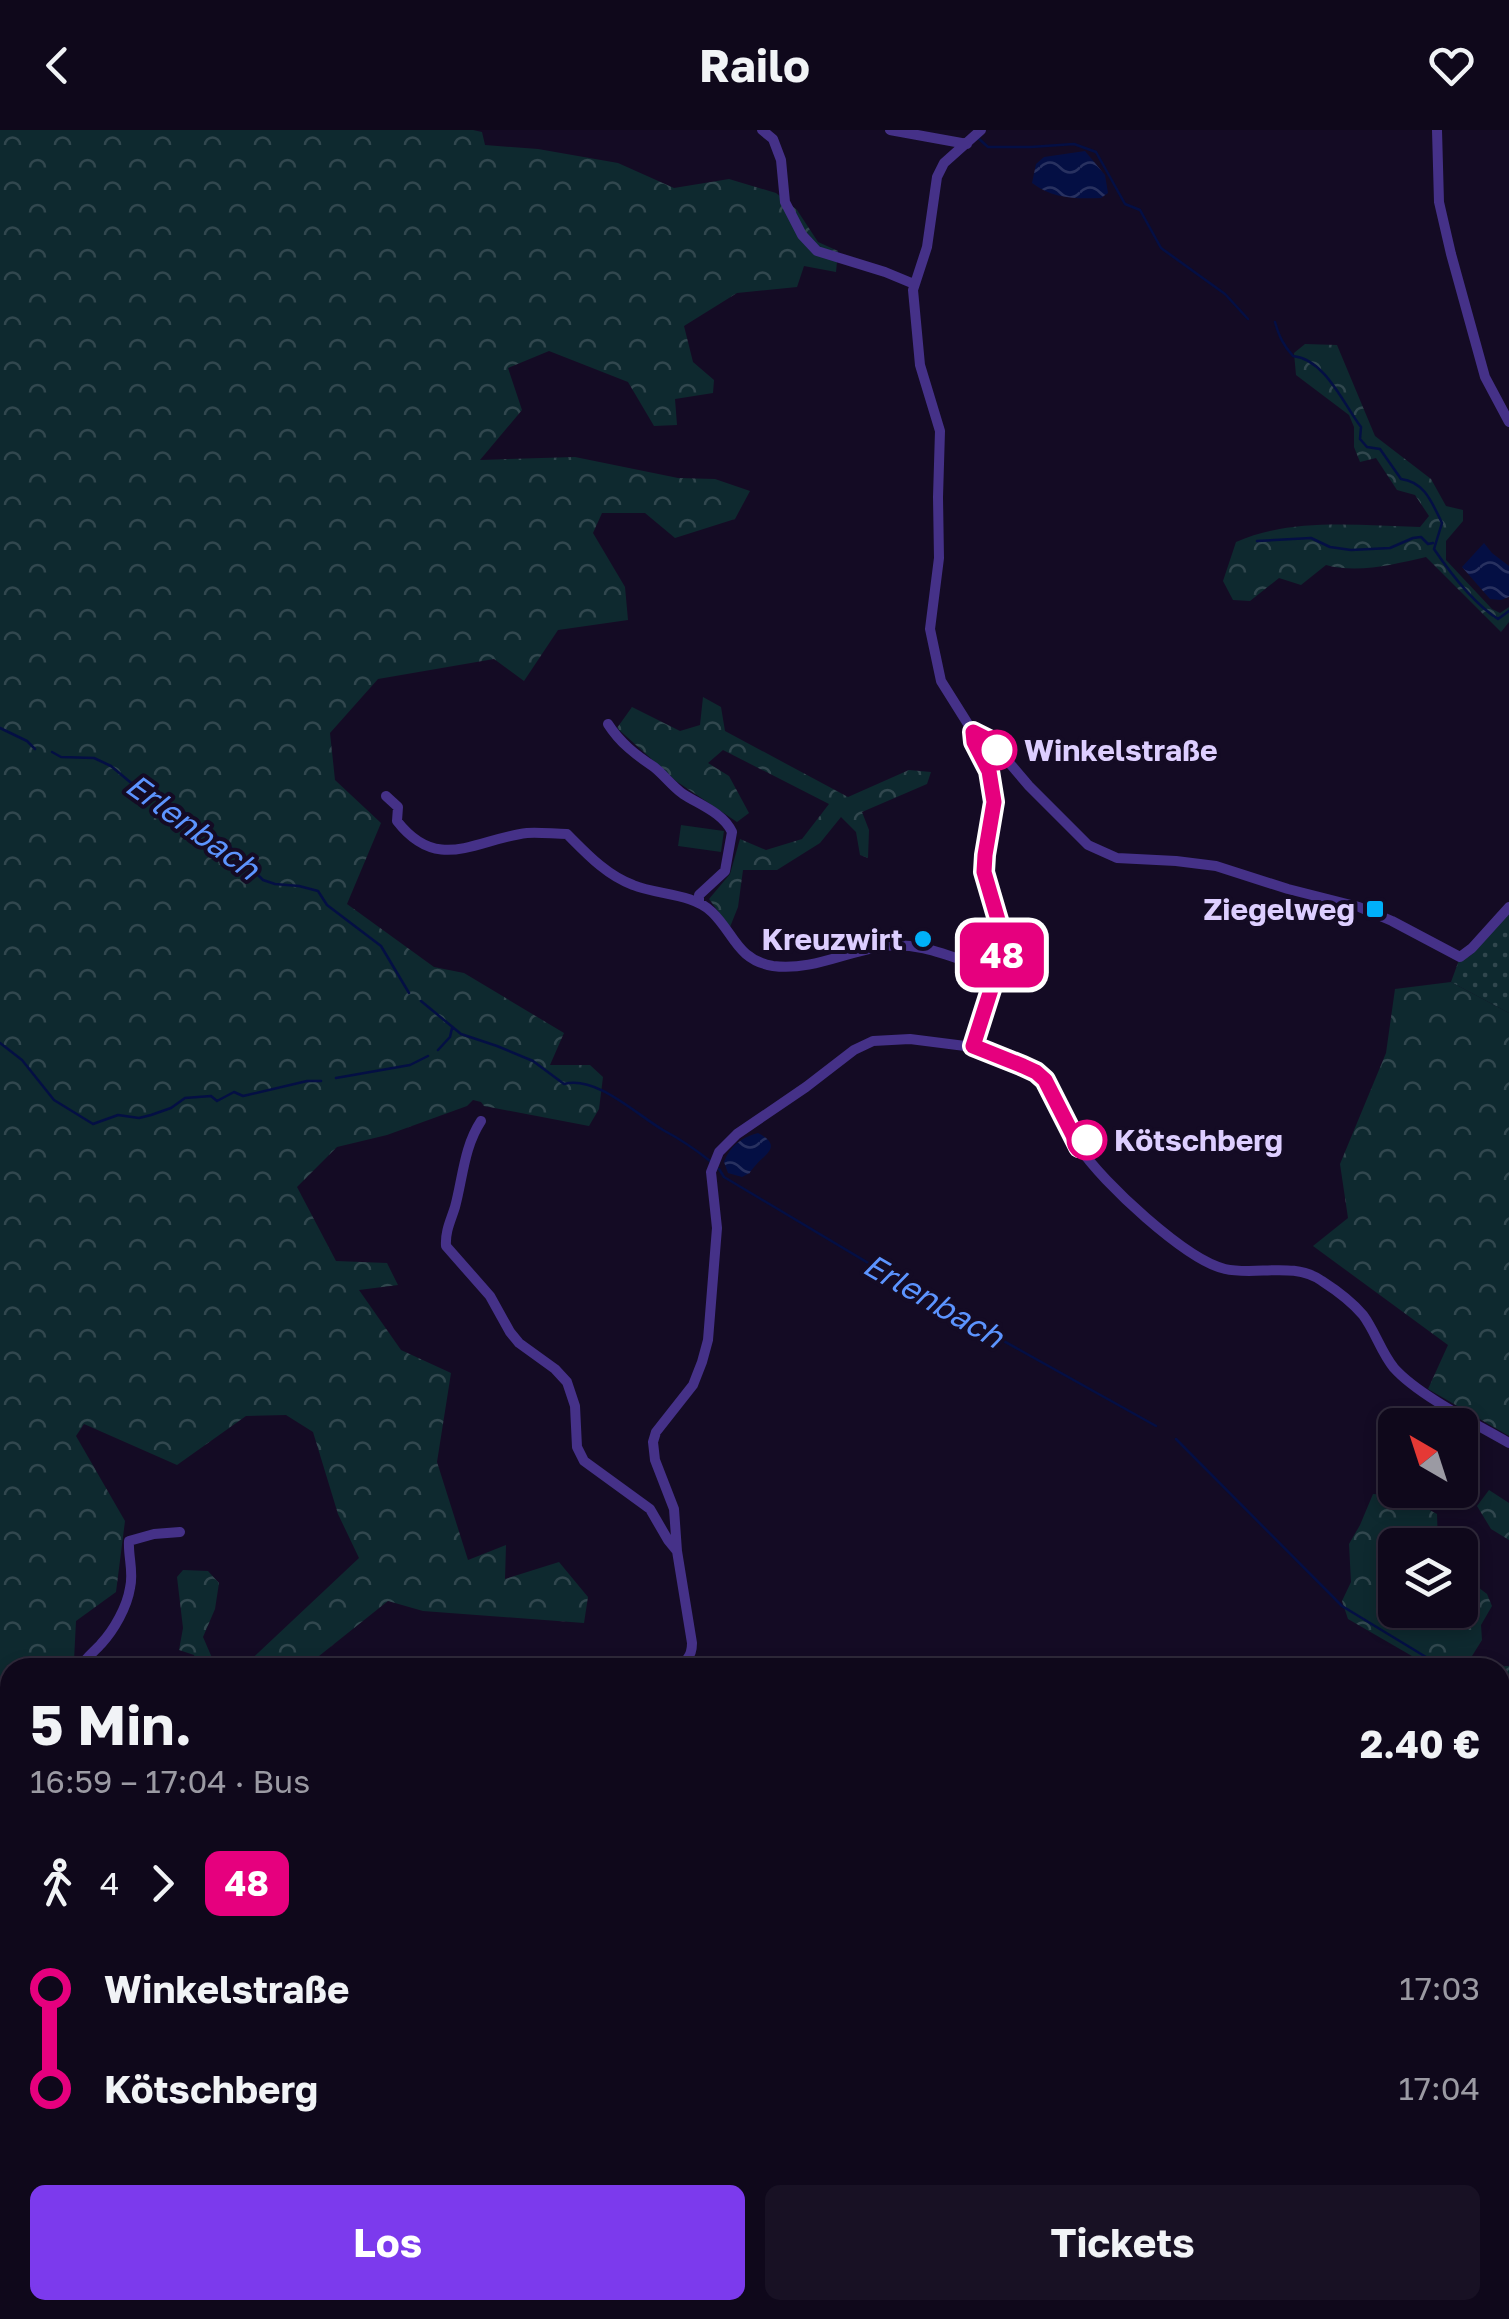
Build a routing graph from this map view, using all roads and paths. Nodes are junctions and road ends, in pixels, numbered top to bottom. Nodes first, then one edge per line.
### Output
1 (762, 130) edge
2 (890, 130) edge
3 (982, 130) edge
4 (1437, 130) edge
5 (968, 144) junction
6 (914, 284) junction
7 (1509, 422) edge
8 (608, 724) dead end
9 (973, 732) junction
10 (386, 796) dead end
11 (699, 903) junction
12 (1509, 907) edge
13 (997, 972) junction
14 (973, 1046) junction
15 (481, 1121) dead end
16 (1509, 1444) edge
17 (180, 1532) dead end
18 (677, 1552) junction
19 (89, 1658) edge
20 (688, 1658) edge

1 - 6 street
2 - 5 street
3 - 5 street
4 - 7 street
5 - 6 street
6 - 9 street
8 - 11 street
9 - 12 street
9 - 13 street
10 - 11 street
11 - 13 street
13 - 14 street
14 - 16 street
14 - 18 street
15 - 18 street
17 - 19 street
18 - 20 street

